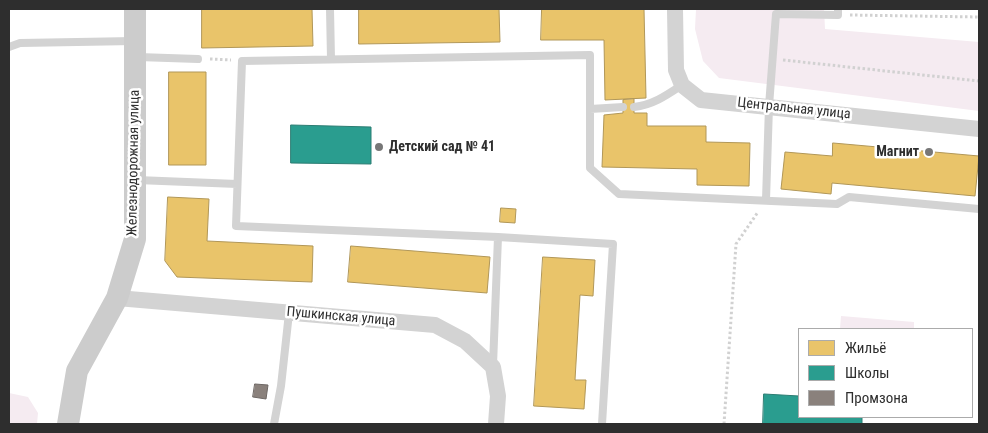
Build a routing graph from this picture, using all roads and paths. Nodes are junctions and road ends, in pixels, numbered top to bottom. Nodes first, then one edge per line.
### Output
1 (135, 9) edge
2 (330, 9) edge
3 (674, 11) edge
4 (838, 12) edge
5 (979, 17) edge
6 (9, 47) edge
7 (135, 49) junction
8 (198, 59) joint
9 (331, 59) junction
10 (773, 59) junction
11 (242, 60) junction
12 (979, 81) edge
13 (682, 85) junction
14 (769, 106) junction
15 (623, 107) dead end
16 (634, 107) dead end
17 (590, 109) junction
18 (979, 129) edge
19 (134, 180) junction
20 (237, 184) junction
21 (766, 200) junction
22 (979, 209) edge
23 (498, 236) junction
24 (117, 298) junction
25 (289, 313) junction
26 (493, 367) junction
27 (68, 424) edge
28 (274, 424) edge
29 (496, 424) edge
30 (602, 424) edge
31 (724, 424) edge

1 - 7 street, Железнодорожная улица
2 - 9 lane
3 - 13 street
4 - 5 path
4 - 10 lane
6 - 7 lane
7 - 8 lane
7 - 19 street, Железнодорожная улица
8 - 11 path
9 - 11 lane
9 - 17 lane
10 - 12 path
10 - 14 lane
11 - 20 lane
13 - 14 street, Центральная улица
13 - 16 lane
14 - 18 street, Центральная улица
14 - 21 lane
15 - 17 lane
17 - 21 lane
19 - 20 lane
19 - 24 street, Железнодорожная улица
20 - 23 lane
21 - 22 lane
21 - 31 path
23 - 26 lane
23 - 30 lane
24 - 25 street, Пушкинская улица
24 - 27 street, Железнодорожная улица
25 - 26 street, Пушкинская улица
25 - 28 lane
26 - 29 street

